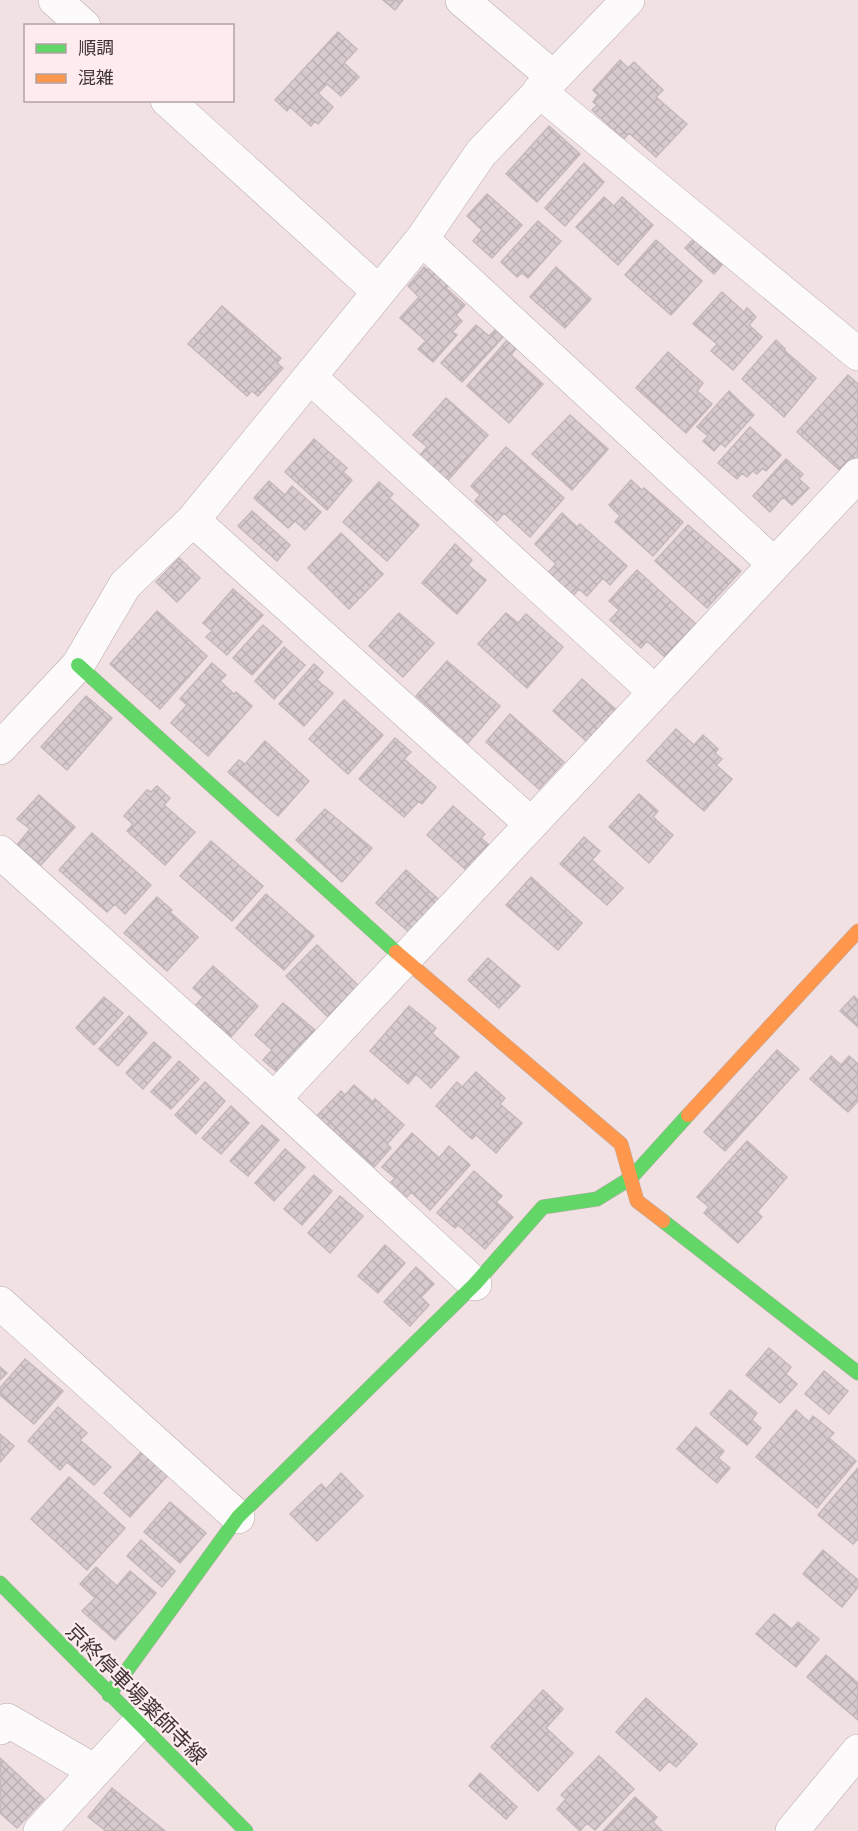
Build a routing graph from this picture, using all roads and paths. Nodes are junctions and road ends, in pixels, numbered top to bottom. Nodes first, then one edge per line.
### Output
1 (55, 0) edge
2 (462, 0) edge
3 (628, 0) edge
4 (82, 24) edge
5 (546, 84) junction
6 (169, 102) edge
7 (422, 240) junction
8 (379, 292) junction
9 (858, 354) edge
10 (310, 377) junction
11 (858, 475) edge
12 (193, 520) junction
13 (774, 564) junction
14 (78, 665) junction
15 (655, 692) junction
16 (0, 748) edge
17 (531, 825) junction
18 (0, 852) edge
19 (858, 931) edge
20 (404, 960) junction
21 (274, 1099) junction
22 (631, 1178) junction
23 (475, 1284) junction
24 (0, 1303) edge
25 (858, 1373) edge
26 (238, 1517) junction
27 (0, 1583) edge
28 (109, 1695) junction
29 (138, 1724) junction
30 (0, 1728) edge
31 (858, 1752) edge
32 (95, 1771) junction
33 (40, 1831) edge
34 (246, 1831) edge
35 (792, 1831) edge

1 - 4 street
2 - 5 street
3 - 5 street
5 - 7 street
5 - 9 street
6 - 8 street
7 - 8 street
7 - 13 street
8 - 10 street
10 - 12 street
10 - 15 street
11 - 13 street
12 - 14 street
12 - 17 street
13 - 15 street
14 - 16 street
14 - 20 street
15 - 17 street
17 - 20 street
18 - 21 street
19 - 22 street
20 - 21 street
20 - 22 street
21 - 23 street
22 - 23 street
22 - 25 street
23 - 26 street
24 - 26 street
26 - 28 street
27 - 28 street, 京終停車場薬師寺線
28 - 29 street, 京終停車場薬師寺線
29 - 32 street
29 - 34 street, 京終停車場薬師寺線
30 - 32 street
31 - 35 street
32 - 33 street

